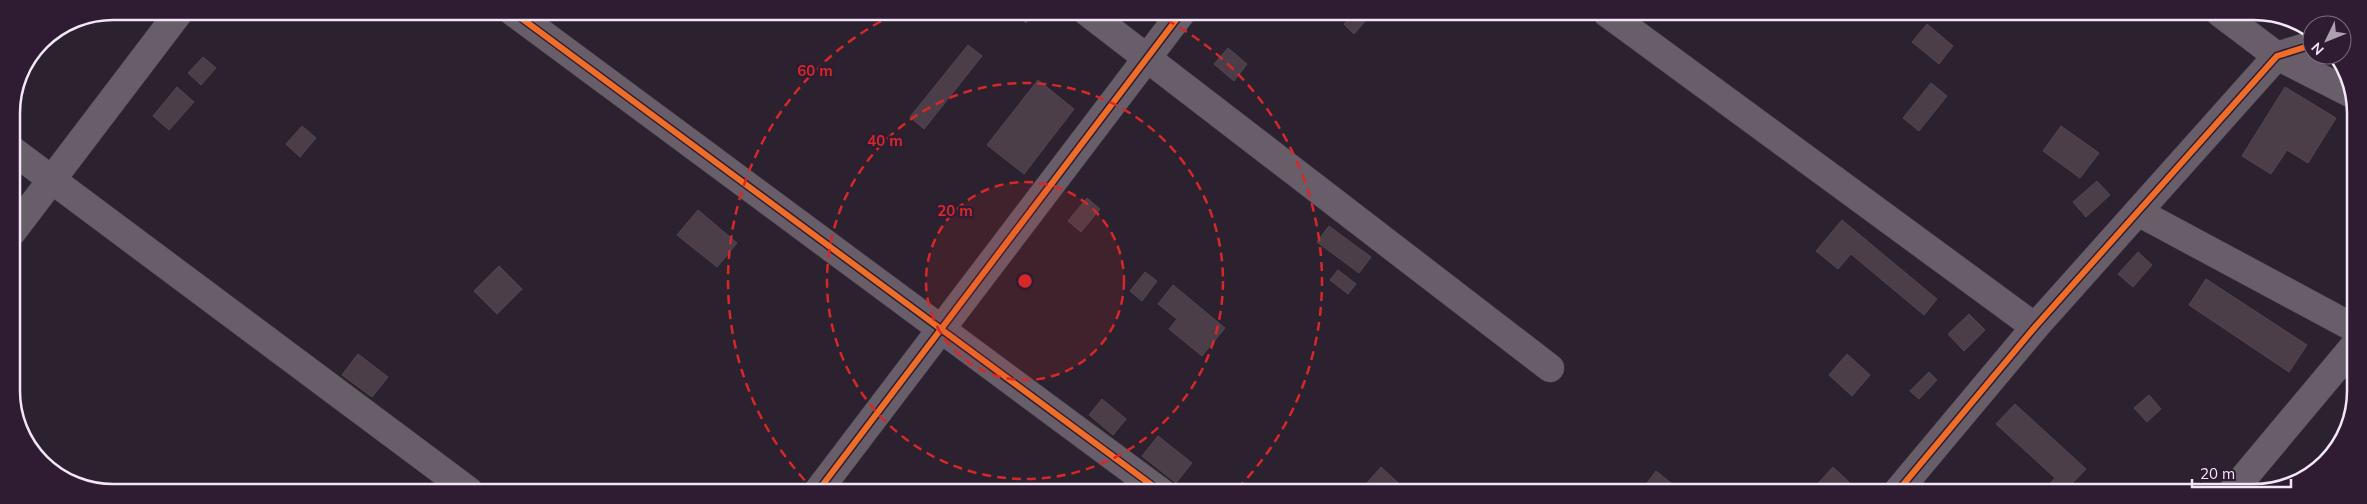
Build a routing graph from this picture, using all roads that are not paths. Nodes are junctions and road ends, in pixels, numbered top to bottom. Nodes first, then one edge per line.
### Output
1 (173, 20) edge
2 (524, 20) edge
3 (1097, 20) edge
4 (1176, 20) edge
5 (1624, 20) edge
6 (2229, 20) edge
7 (2302, 48) edge
8 (2278, 56) junction
9 (1147, 58) junction
10 (2344, 90) edge
11 (20, 156) edge
12 (52, 180) junction
13 (2138, 212) junction
14 (20, 222) edge
15 (2347, 324) edge
16 (2035, 328) junction
17 (941, 329) junction
18 (2347, 354) edge
19 (1550, 368) dead end
20 (460, 484) edge
21 (823, 484) edge
22 (1150, 484) edge
23 (1904, 484) edge
24 (2238, 484) edge

1 - 12 street
2 - 17 street
3 - 9 street
4 - 9 street
5 - 16 street
6 - 8 street
7 - 8 street
8 - 10 street
8 - 13 street
9 - 17 street
9 - 19 street
11 - 12 street
12 - 14 street
12 - 20 street
13 - 15 street
13 - 16 street
16 - 23 street
17 - 21 street
17 - 22 street
18 - 24 street

